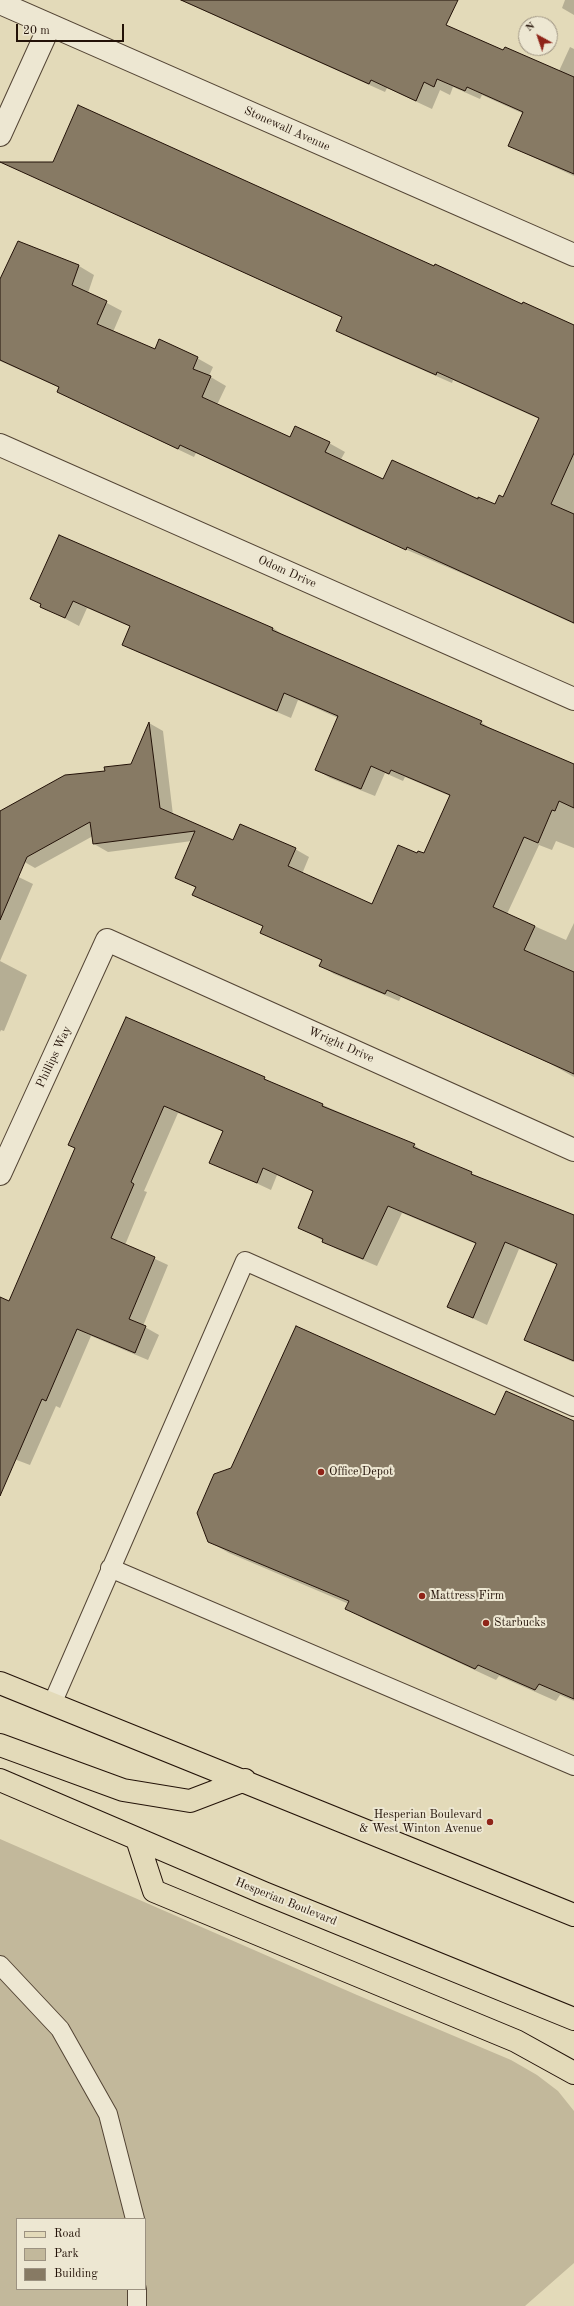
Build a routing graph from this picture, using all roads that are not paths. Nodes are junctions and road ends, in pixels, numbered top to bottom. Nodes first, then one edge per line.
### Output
1 (0, 2) edge
2 (50, 25) junction
3 (0, 135) edge
4 (574, 255) edge
5 (0, 445) edge
6 (574, 699) edge
7 (107, 940) joint
8 (574, 1150) edge
9 (0, 1174) edge
10 (574, 1407) edge
11 (110, 1568) junction
12 (0, 1683) edge
13 (52, 1704) junction
14 (0, 1745) edge
15 (574, 1766) edge
16 (0, 1780) edge
17 (245, 1780) junction
18 (137, 1839) junction
19 (574, 1915) edge
20 (0, 1965) edge
21 (574, 2019) edge
22 (574, 2073) edge
23 (135, 2218) edge
24 (136, 2290) edge
25 (137, 2306) edge

1 - 2 street, Stonewall Avenue
2 - 3 street
2 - 4 street, Stonewall Avenue
5 - 6 street, Odom Drive
7 - 8 street, Wright Drive
7 - 9 street, Phillips Way
10 - 11 lane
11 - 13 lane
11 - 15 lane
12 - 13 main road
13 - 17 main road
14 - 17 main road
16 - 18 main road, Hesperian Boulevard
17 - 19 main road
18 - 21 main road, Hesperian Boulevard
18 - 22 main road
20 - 23 lane
24 - 25 lane

